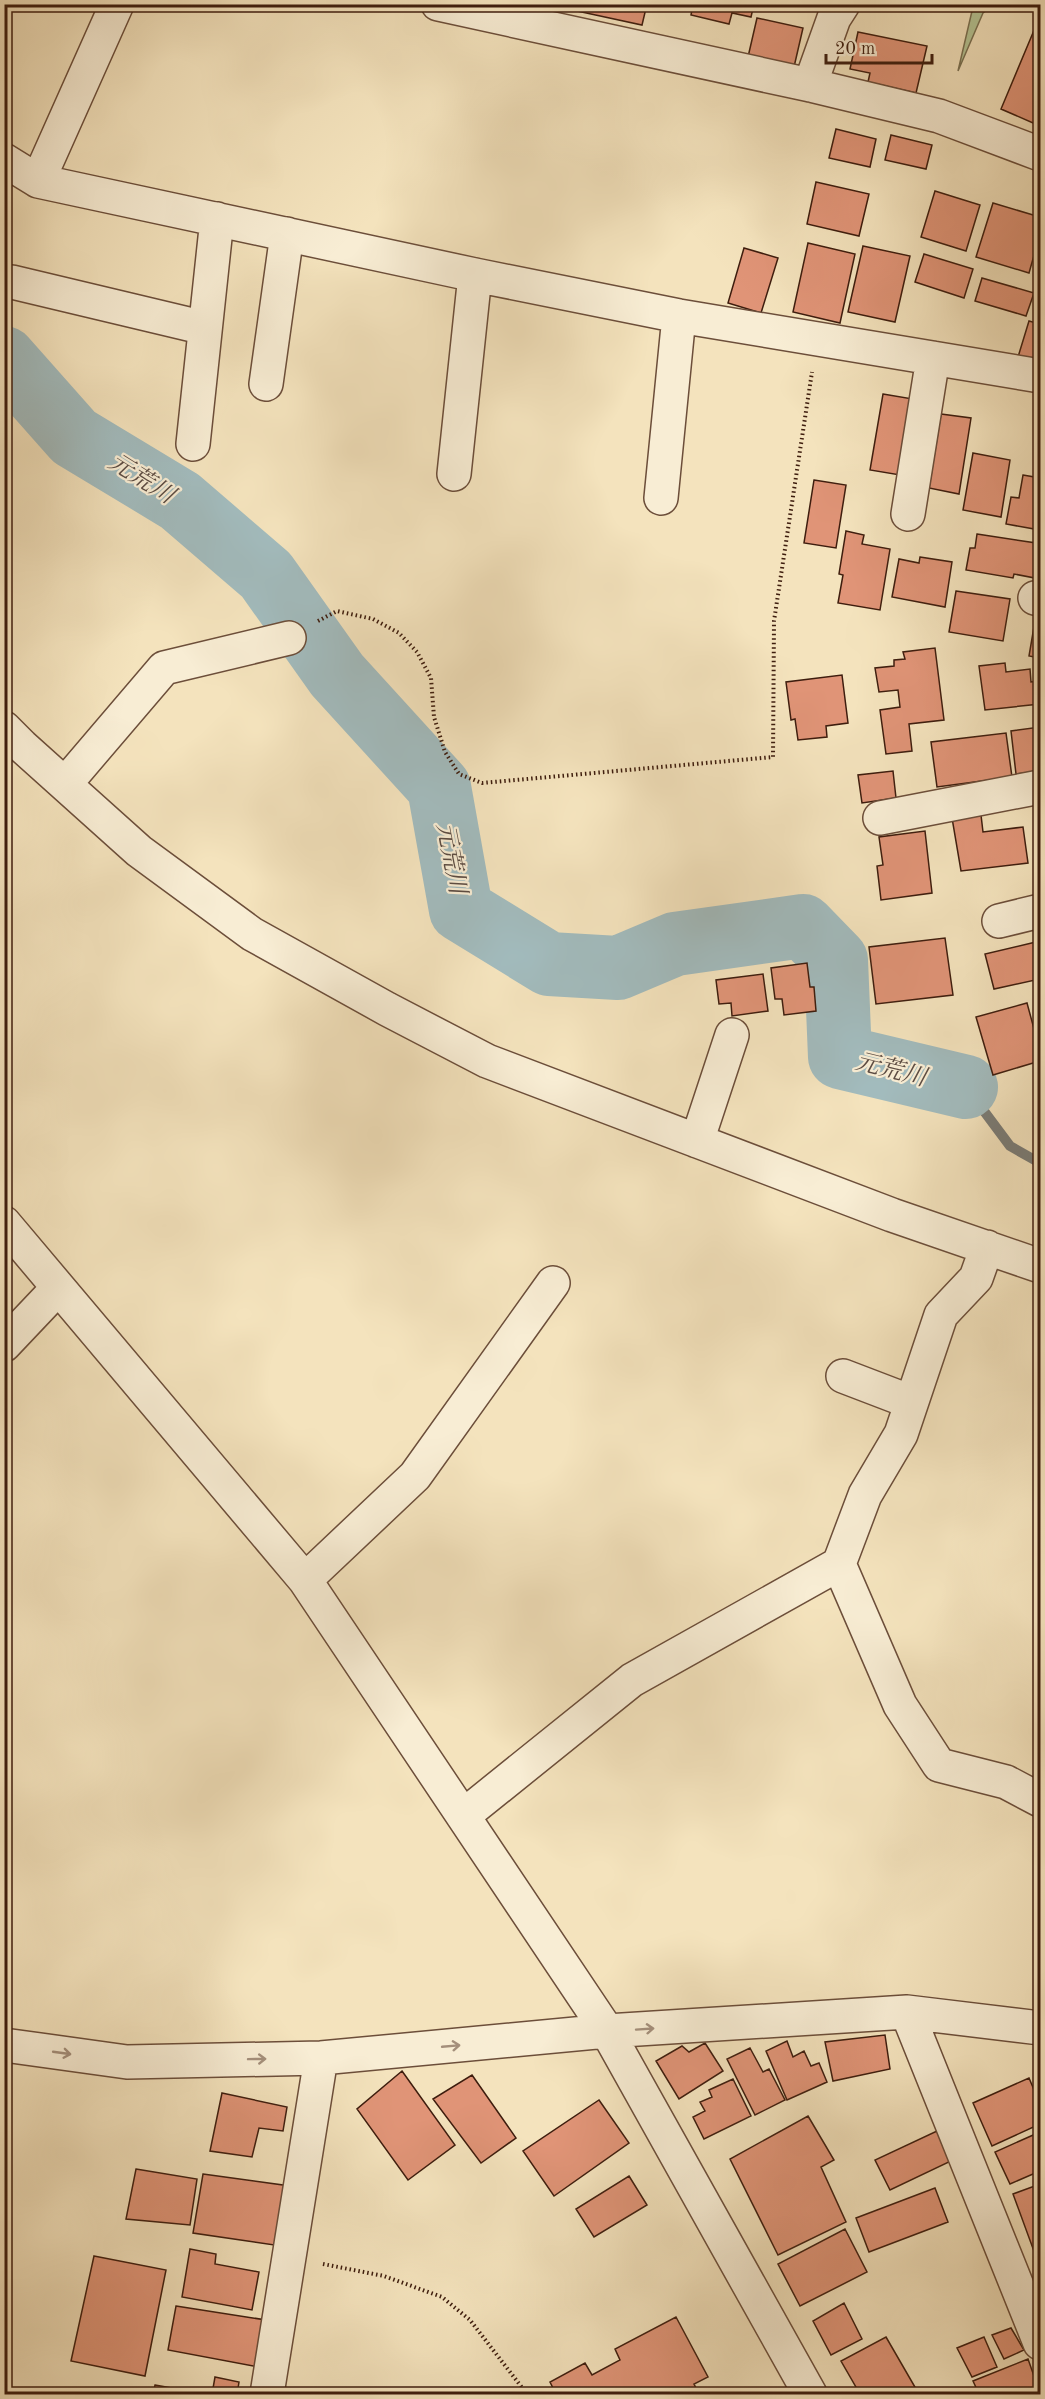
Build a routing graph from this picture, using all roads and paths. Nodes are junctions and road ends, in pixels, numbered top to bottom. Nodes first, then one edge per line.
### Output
1 (117, 4) edge
2 (438, 4) edge
3 (843, 4) edge
4 (810, 85) junction
5 (1041, 154) edge
6 (4, 160) edge
7 (38, 181) junction
8 (217, 219) junction
9 (287, 234) junction
10 (475, 275) junction
11 (12, 282) dead end
12 (679, 316) junction
13 (205, 328) junction
14 (817, 339) junction
15 (933, 358) junction
16 (1041, 376) edge
17 (266, 384) dead end
18 (193, 444) dead end
19 (454, 474) dead end
20 (661, 498) dead end
21 (908, 514) dead end
22 (300, 632) joint
23 (4, 728) edge
24 (65, 784) junction
25 (1041, 787) edge
26 (880, 818) dead end
27 (1041, 911) edge
28 (999, 921) dead end
29 (732, 1035) dead end
30 (697, 1141) junction
31 (4, 1223) edge
32 (987, 1248) junction
33 (1041, 1266) edge
34 (553, 1283) dead end
35 (58, 1288) junction
36 (4, 1345) edge
37 (843, 1376) dead end
38 (911, 1402) junction
39 (839, 1564) junction
40 (305, 1581) junction
41 (1041, 1800) edge
42 (463, 1816) junction
43 (908, 2012) junction
44 (1041, 2028) edge
45 (607, 2031) junction
46 (4, 2045) edge
47 (321, 2058) junction
48 (290, 2257) junction
49 (1041, 2343) edge
50 (267, 2394) edge
51 (527, 2394) edge
52 (810, 2394) edge

1 - 7 street
2 - 4 street
3 - 4 street
4 - 5 street
6 - 7 street
7 - 8 street
8 - 9 street
8 - 13 street
9 - 10 street
9 - 17 street
10 - 12 street
10 - 19 street
11 - 13 street
12 - 14 street
12 - 20 street
13 - 18 street
14 - 15 street
14 - 22 path
15 - 16 street
15 - 21 street
22 - 24 street
23 - 24 street
24 - 30 street
25 - 26 street
27 - 28 street
29 - 30 street
30 - 32 street
31 - 35 street
32 - 33 street
32 - 38 street
34 - 40 street
35 - 36 street
35 - 40 street
37 - 38 street
38 - 39 street
39 - 41 street
39 - 42 street
40 - 42 street
42 - 45 street
43 - 44 street
45 -> 43 street
43 - 49 street
47 -> 45 street
45 - 52 street
46 -> 47 street
47 - 48 street
48 - 50 street
48 - 51 path

